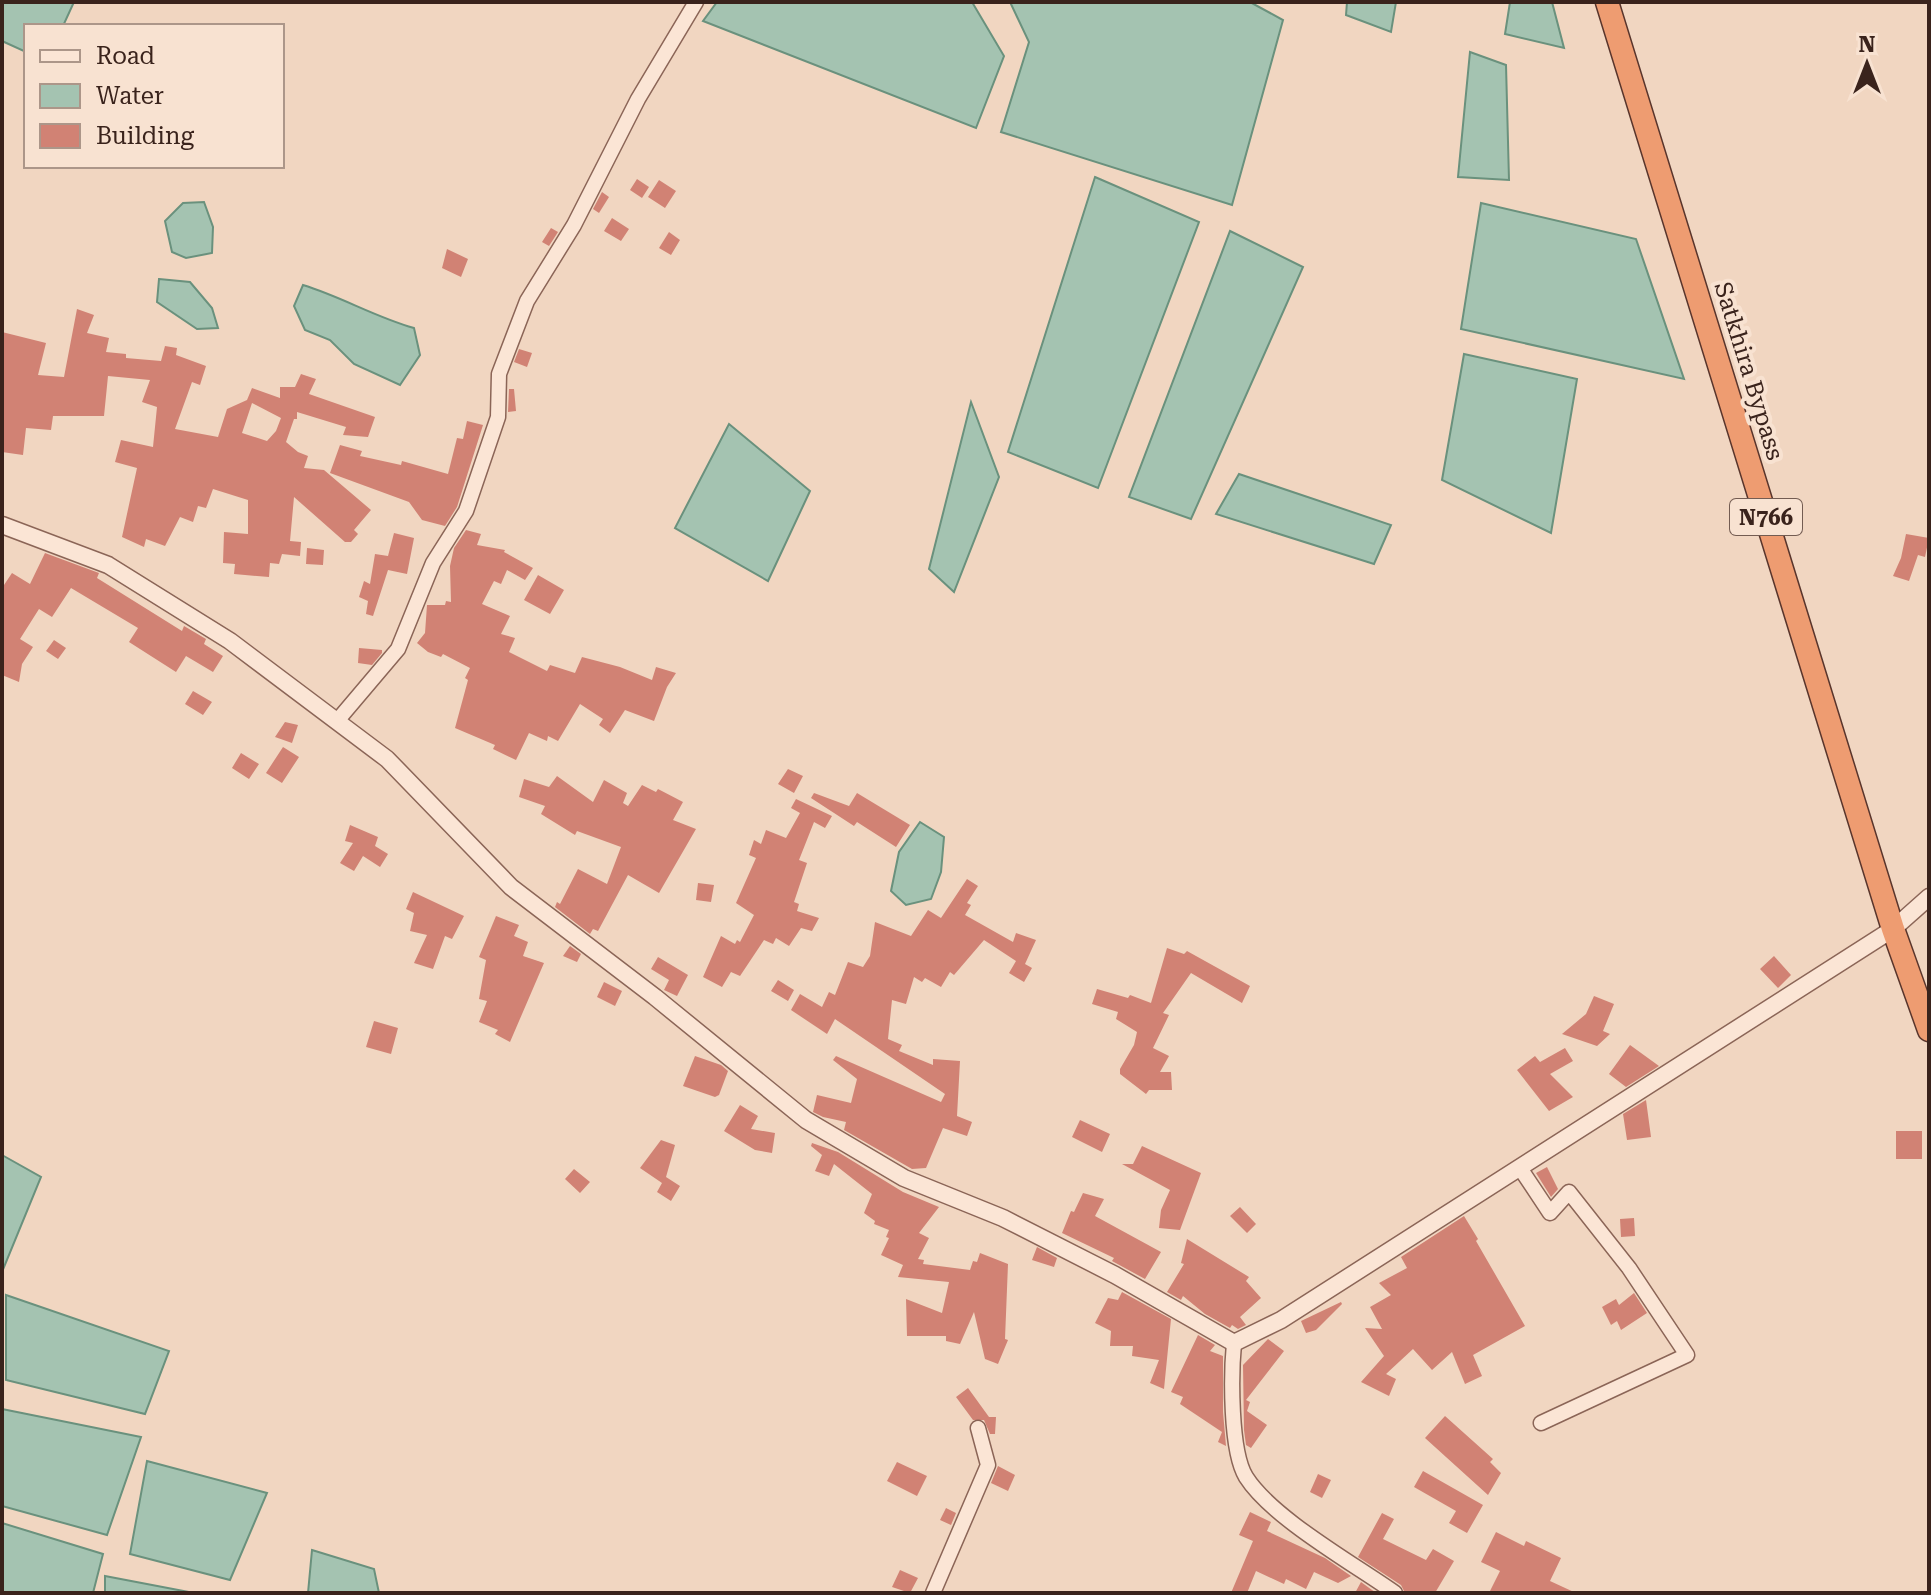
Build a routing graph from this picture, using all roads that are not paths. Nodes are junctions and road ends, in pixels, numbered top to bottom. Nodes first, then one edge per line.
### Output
1 (696, 2) edge
2 (1607, 2) edge
3 (2, 525) edge
4 (337, 721) junction
5 (1929, 897) edge
6 (1893, 929) junction
7 (1929, 1030) edge
8 (1520, 1168) junction
9 (1234, 1343) junction
10 (1541, 1423) dead end
11 (978, 1428) dead end
12 (933, 1593) edge
13 (1395, 1593) edge

1 - 4 street
2 - 6 highway, Satkhira Bypass / N766
3 - 4 street
4 - 9 street
5 - 6 street
6 - 7 highway, Satkhira Bypass / N766
6 - 8 street
8 - 9 street
8 - 10 street
9 - 13 street
11 - 12 street

